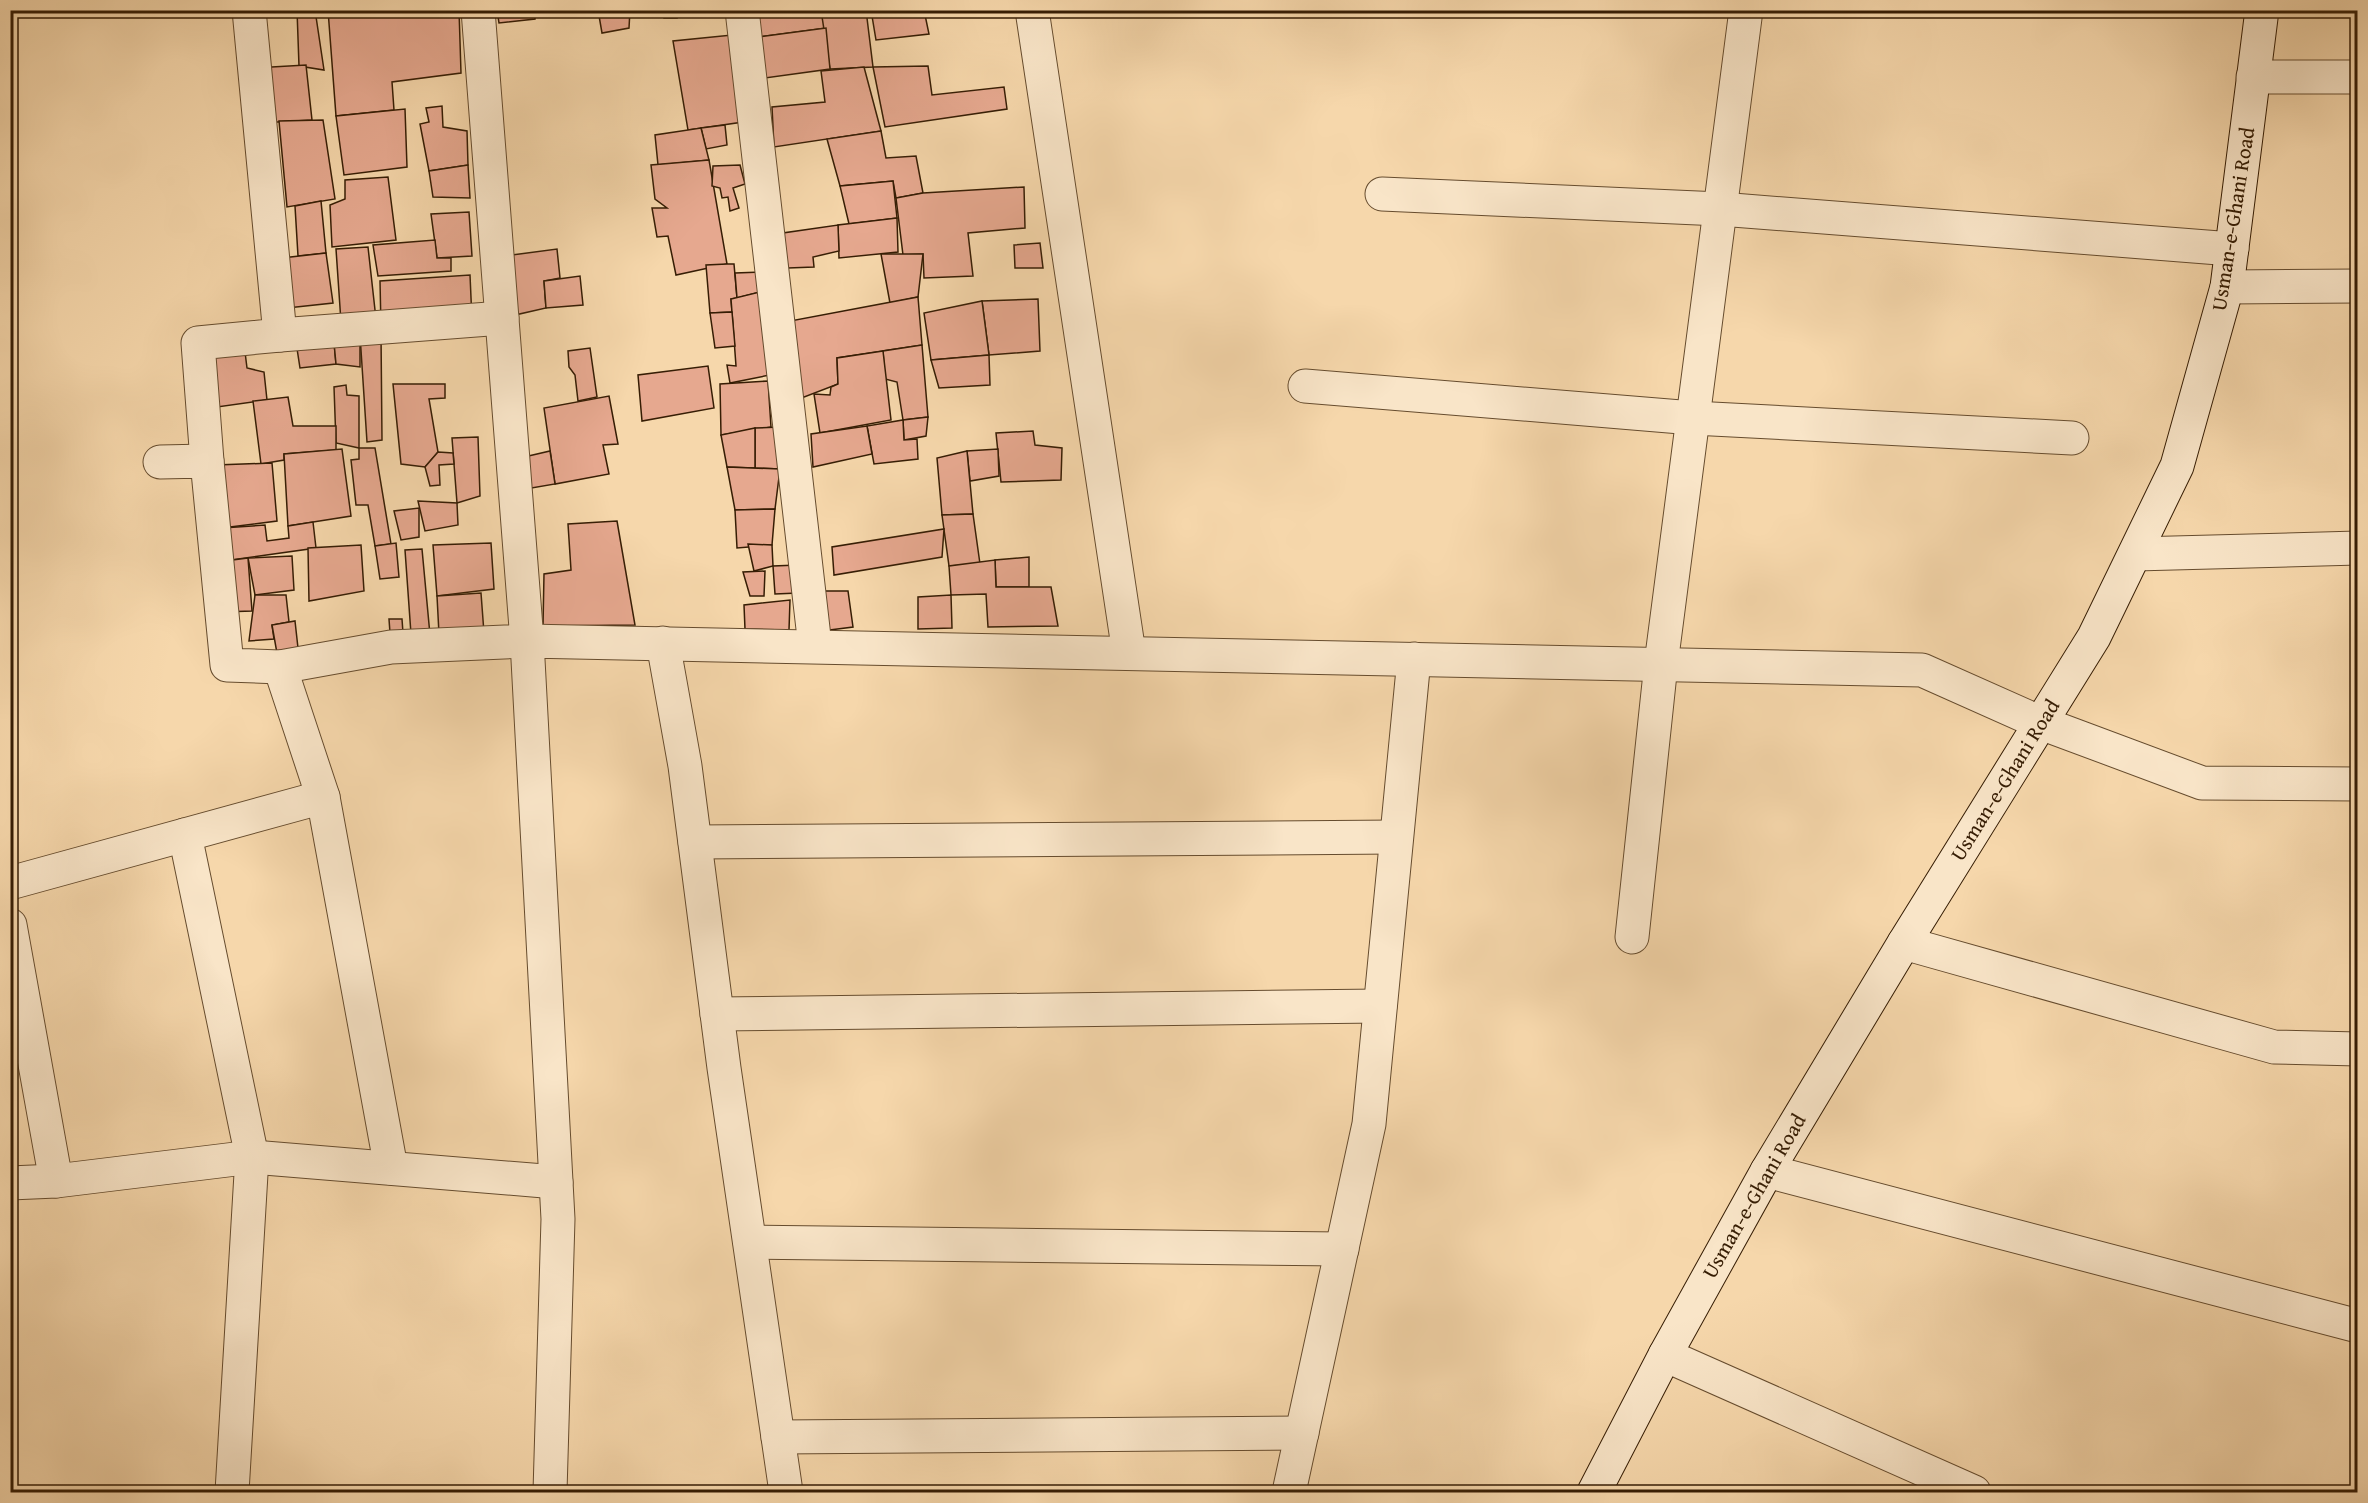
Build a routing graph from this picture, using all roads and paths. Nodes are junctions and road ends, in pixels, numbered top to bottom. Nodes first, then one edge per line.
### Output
1 (249, 10) edge
2 (478, 10) edge
3 (742, 10) edge
4 (1032, 10) edge
5 (1746, 10) edge
6 (2262, 10) edge
7 (2253, 77) junction
8 (2358, 77) edge
9 (1382, 194) dead end
10 (1720, 208) junction
11 (2232, 249) junction
12 (2358, 286) edge
13 (2227, 287) junction
14 (502, 318) junction
15 (280, 335) junction
16 (1305, 386) dead end
17 (1693, 417) junction
18 (2072, 438) dead end
19 (207, 461) junction
20 (160, 462) dead end
21 (2358, 548) edge
22 (2135, 554) junction
23 (527, 640) junction
24 (663, 643) junction
25 (815, 646) junction
26 (1129, 653) junction
27 (1414, 659) junction
28 (1661, 664) junction
29 (280, 667) junction
30 (2041, 723) junction
31 (2358, 784) edge
32 (323, 797) junction
33 (185, 835) junction
34 (1396, 837) junction
35 (695, 842) junction
36 (10, 883) edge
37 (10, 925) edge
38 (1632, 937) dead end
39 (1904, 943) junction
40 (1380, 1006) junction
41 (717, 1014) junction
42 (2358, 1049) edge
43 (252, 1157) junction
44 (391, 1168) junction
45 (1767, 1171) junction
46 (56, 1180) junction
47 (556, 1182) junction
48 (10, 1183) edge
49 (750, 1242) junction
50 (1342, 1249) junction
51 (2358, 1326) edge
52 (1665, 1355) junction
53 (1302, 1433) junction
54 (778, 1437) junction
55 (231, 1492) edge
56 (550, 1492) edge
57 (786, 1492) edge
58 (1289, 1492) edge
59 (1594, 1492) edge
60 (1974, 1492) edge

1 - 15 street
2 - 14 street
3 - 25 street
4 - 26 street
5 - 10 street
6 - 7 street, Usman-e-Ghani Road
7 - 8 street
7 - 11 street, Usman-e-Ghani Road
9 - 10 street
10 - 11 street
10 - 17 street
11 - 13 street, Usman-e-Ghani Road
12 - 13 street
13 - 22 street, Usman-e-Ghani Road
14 - 15 street
14 - 23 street
15 - 19 street
16 - 17 street
17 - 18 street
17 - 28 street
19 - 20 street
19 - 29 street
21 - 22 street
22 - 30 street, Usman-e-Ghani Road
23 - 24 street
23 - 29 street
23 - 47 street
24 - 25 street
24 - 35 street
25 - 26 street
26 - 27 street
27 - 28 street
27 - 34 street
28 - 30 street
28 - 38 street
29 - 32 street
30 - 31 street
30 - 39 street, Usman-e-Ghani Road
32 - 33 street
32 - 44 street
33 - 36 street
33 - 43 street
34 - 35 street
34 - 40 street
35 - 41 street
37 - 46 street
39 - 42 street
39 - 45 street, Usman-e-Ghani Road
40 - 41 street
40 - 50 street
41 - 49 street
43 - 44 street
43 - 46 street
43 - 55 street
44 - 47 street
45 - 51 street
45 - 52 street, Usman-e-Ghani Road
46 - 48 street
47 - 56 street
49 - 50 street
49 - 54 street
50 - 53 street
52 - 59 street, Usman-e-Ghani Road
52 - 60 street
53 - 54 street
53 - 58 street
54 - 57 street

